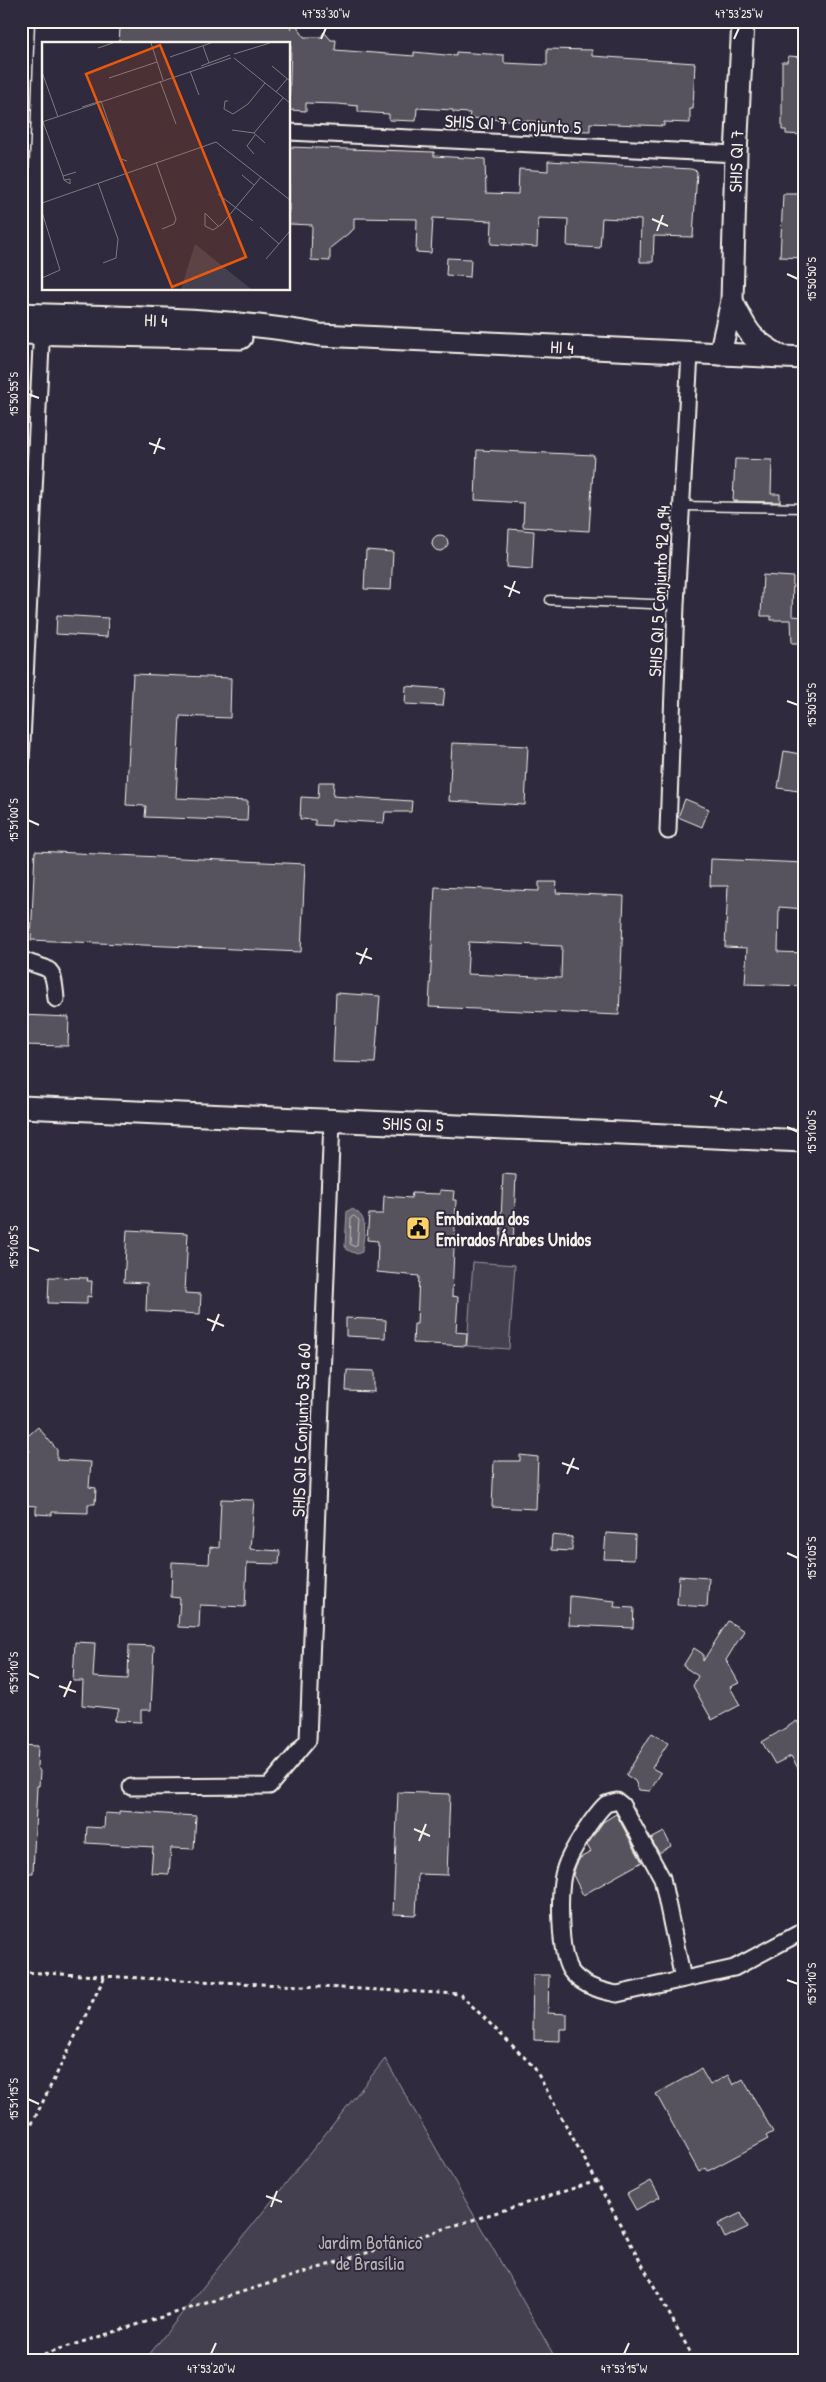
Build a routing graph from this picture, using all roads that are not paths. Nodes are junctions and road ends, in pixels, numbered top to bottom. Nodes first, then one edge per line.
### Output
1 (30, 21) edge
2 (743, 21) edge
3 (290, 132) edge
4 (23, 138) edge
5 (736, 154) junction
6 (21, 254) edge
7 (732, 301) junction
8 (21, 314) edge
9 (35, 327) edge
10 (690, 353) junction
11 (720, 354) junction
12 (781, 357) junction
13 (805, 358) edge
14 (682, 506) junction
15 (805, 508) edge
16 (550, 600) dead end
17 (676, 605) junction
18 (21, 763) edge
19 (668, 831) dead end
20 (21, 959) edge
21 (56, 999) dead end
22 (21, 1107) edge
23 (332, 1120) junction
24 (805, 1141) edge
25 (131, 1787) dead end
26 (805, 1930) edge
27 (682, 1979) junction

1 - 4 lane
2 - 5 street, SHIS QI 7
3 - 5 street, SHIS QI 7 Conjunto 5
4 - 6 lane
5 - 7 street, SHIS QI 7
7 - 11 street, SHIS QI 7
7 - 12 street, SHIS QI 7
8 - 9 street, HI 4
9 - 10 street, HI 4
9 - 18 street
10 - 11 street, HI 4
10 - 14 street, SHIS QI 5 Conjunto 92 a 94
11 - 12 street, HI 4
12 - 13 street, HI 4
14 - 15 lane
14 - 17 street, SHIS QI 5 Conjunto 92 a 94
16 - 17 lane
17 - 19 street, SHIS QI 5 Conjunto 92 a 94
20 - 21 street
22 - 23 street, SHIS QI 5
23 - 24 street, SHIS QI 5
23 - 25 street, SHIS QI 5 Conjunto 53 a 60
26 - 27 street
27 - 27 street

